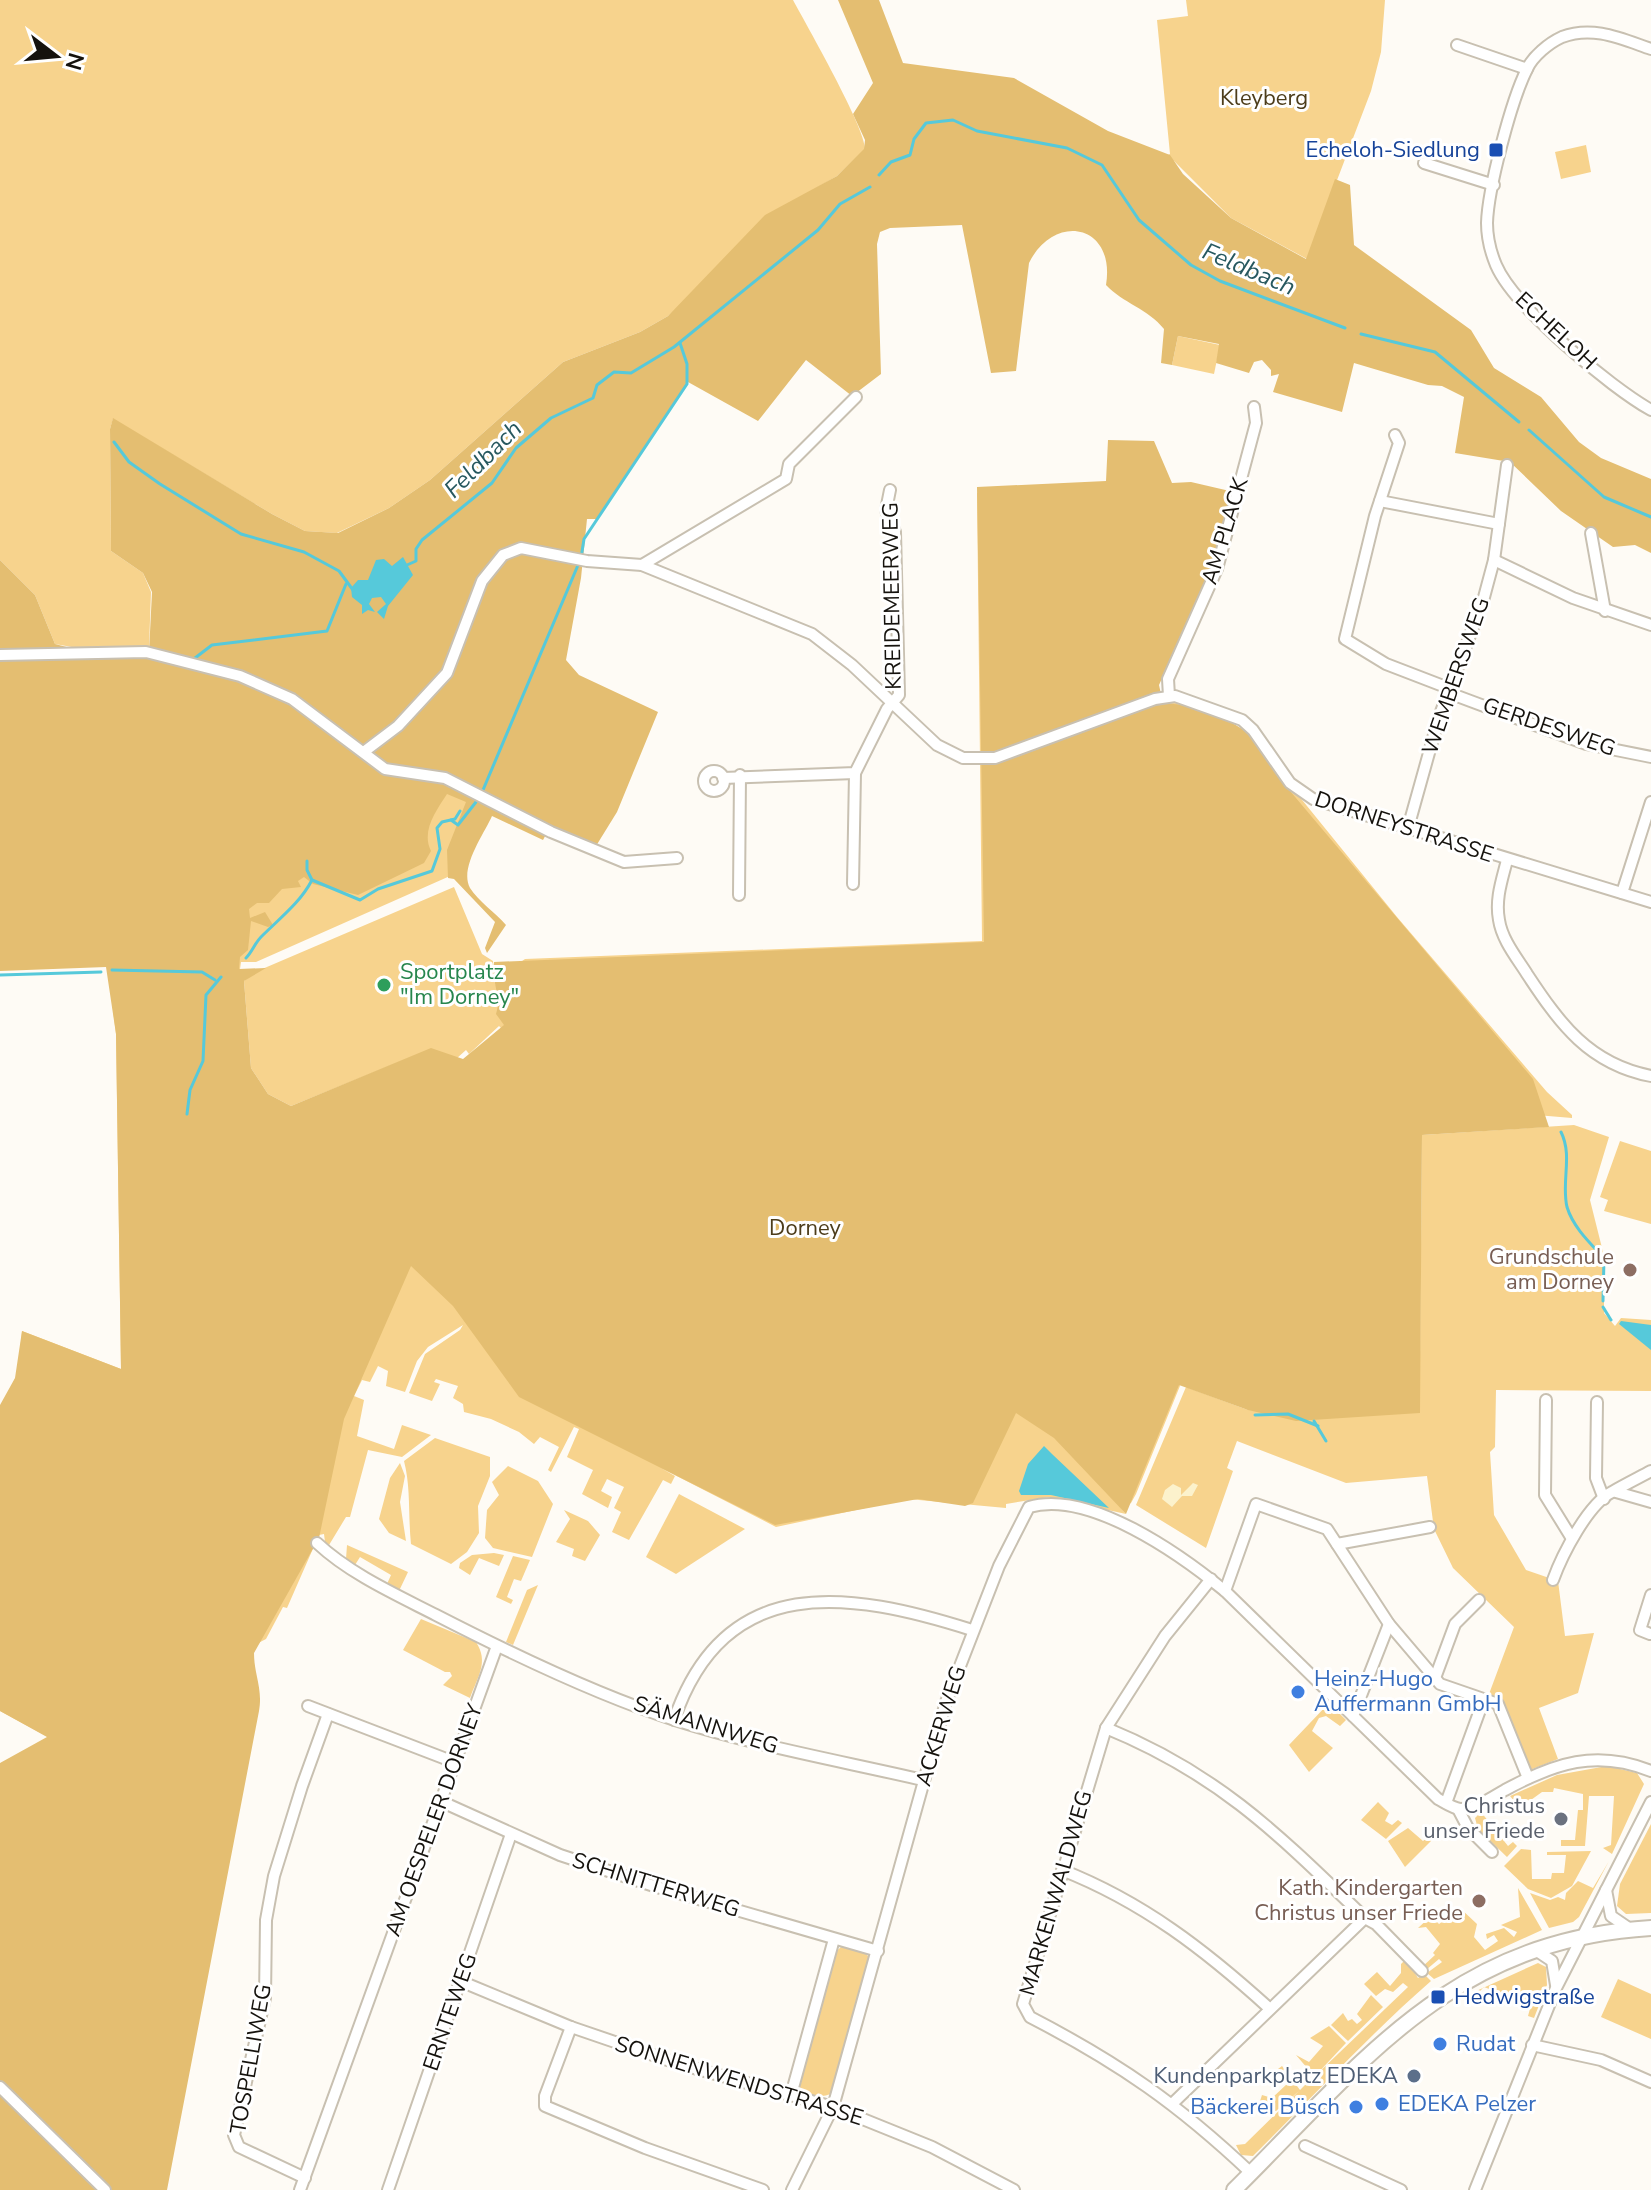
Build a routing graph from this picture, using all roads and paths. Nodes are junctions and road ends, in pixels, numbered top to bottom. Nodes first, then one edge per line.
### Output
1 (1457, 45) dead end
2 (1651, 49) edge
3 (1527, 69) junction
4 (1424, 163) dead end
5 (1494, 185) junction
6 (856, 397) dead end
7 (1254, 407) dead end
8 (1651, 410) edge
9 (1395, 435) dead end
10 (1507, 465) dead end
11 (890, 490) dead end
12 (1380, 501) junction
13 (1499, 524) junction
14 (1591, 533) dead end
15 (1494, 560) junction
16 (642, 565) junction
17 (1605, 611) junction
18 (1651, 625) edge
19 (0, 655) edge
20 (1450, 691) junction
21 (1169, 696) junction
22 (892, 702) junction
23 (365, 751) junction
24 (1651, 757) edge
25 (855, 773) junction
26 (740, 775) junction
27 (723, 778) dead end
28 (1651, 802) edge
29 (1408, 828) junction
30 (677, 858) dead end
31 (1507, 860) junction
32 (853, 884) dead end
33 (1622, 893) junction
34 (739, 895) dead end
35 (1651, 902) edge
36 (1651, 1076) edge
37 (1546, 1400) dead end
38 (1597, 1402) dead end
39 (1651, 1471) edge
40 (1616, 1492) junction
41 (1604, 1499) junction
42 (1651, 1502) edge
43 (1430, 1527) dead end
44 (1571, 1537) junction
45 (317, 1543) dead end
46 (1337, 1544) junction
47 (1211, 1579) junction
48 (1553, 1580) dead end
49 (1225, 1591) junction
50 (1651, 1595) edge
51 (1479, 1600) dead end
52 (1389, 1624) junction
53 (972, 1630) junction
54 (1650, 1634) edge
55 (497, 1646) junction
56 (1435, 1678) junction
57 (1484, 1699) junction
58 (308, 1706) dead end
59 (328, 1714) junction
60 (1353, 1716) junction
61 (674, 1720) junction
62 (1106, 1728) junction
63 (454, 1762) junction
64 (1651, 1771) edge
65 (1528, 1778) junction
66 (923, 1780) junction
67 (440, 1801) junction
68 (1651, 1802) edge
69 (1446, 1803) junction
70 (1458, 1809) junction
71 (511, 1834) junction
72 (1492, 1852) dead end
73 (1062, 1870) junction
74 (1607, 1889) junction
75 (1365, 1918) junction
76 (1651, 1928) edge
77 (1630, 1929) junction
78 (1581, 1937) junction
79 (834, 1939) junction
80 (1531, 1950) junction
81 (878, 1951) junction
82 (1422, 1971) dead end
83 (460, 1981) junction
84 (1556, 1988) junction
85 (1269, 2008) junction
86 (571, 2027) junction
87 (1532, 2045) junction
88 (1651, 2082) edge
89 (0, 2087) edge
90 (791, 2095) junction
91 (1173, 2103) junction
92 (833, 2107) junction
93 (1305, 2146) dead end
94 (1251, 2173) junction
95 (305, 2178) junction
96 (105, 2190) edge
97 (300, 2190) edge
98 (388, 2190) edge
99 (763, 2190) edge
100 (792, 2190) edge
101 (1014, 2190) edge
102 (1234, 2190) edge
103 (1401, 2190) edge
104 (1475, 2190) edge

1 - 3 street
2 - 3 street
3 - 5 street, ECHELOH
4 - 5 street
5 - 8 street, ECHELOH
6 - 16 street
7 - 21 street, AM PLACK
9 - 12 street, GERDESWEG
10 - 13 street, WEMBERSWEG
11 - 22 street, KREIDEMEERWEG
12 - 13 street
12 - 20 street, GERDESWEG
13 - 15 street, WEMBERSWEG
14 - 17 street
15 - 17 street
15 - 20 street, WEMBERSWEG
16 - 22 street
16 - 23 street
17 - 18 street
19 - 23 street
20 - 24 street, GERDESWEG
20 - 29 street, WEMBERSWEG
21 - 22 street
21 - 29 street, DORNEYSTRASSE
22 - 25 street, KREIDEMEERWEG
23 - 30 street
25 - 26 street
25 - 32 street
26 - 27 street
26 - 34 street
28 - 33 street
29 - 31 street, DORNEYSTRASSE
31 - 33 street, DORNEYSTRASSE
31 - 36 street
33 - 35 street, DORNEYSTRASSE
37 - 44 street
38 - 41 street
39 - 40 street
40 - 41 street
40 - 42 street
41 - 44 street
43 - 46 street
44 - 48 street
45 - 55 street
46 - 49 street
46 - 52 street
47 - 49 street
47 - 53 street, ACKERWEG
47 - 62 street, MARKENWALDWEG
49 - 60 street
50 - 54 street
51 - 56 street
52 - 56 street
52 - 60 street
53 - 61 street
53 - 66 street, ACKERWEG
55 - 61 street, SÄMANNWEG
55 - 63 street, AM OESPELER DORNEY
56 - 57 street
57 - 65 street
57 - 69 street
58 - 59 street
59 - 63 street
59 - 95 street, TOSPELLIWEG
60 - 69 street
61 - 66 street, SÄMANNWEG
62 - 73 street, MARKENWALDWEG
62 - 75 street
63 - 67 street, AM OESPELER DORNEY
64 - 65 street
65 - 70 street
66 - 81 street, ACKERWEG
67 - 71 street, SCHNITTERWEG
67 - 95 street, AM OESPELER DORNEY
68 - 74 street
69 - 70 street
70 - 72 street
71 - 79 street, SCHNITTERWEG
71 - 83 street, ERNTEWEG
73 - 85 street
73 - 91 street, MARKENWALDWEG
74 - 77 street
74 - 78 street
75 - 82 street
75 - 85 street
76 - 77 main road
77 - 78 main road
78 - 80 main road
78 - 84 street
79 - 81 street, SCHNITTERWEG
79 - 90 street
80 - 84 street
80 - 94 main road
81 - 92 street, ACKERWEG
83 - 86 street, SONNENWENDSTRASSE
83 - 98 street, ERNTEWEG
84 - 87 street
85 - 91 street
86 - 90 street, SONNENWENDSTRASSE
86 - 99 street
87 - 88 street
87 - 104 street
89 - 96 street
90 - 92 street, SONNENWENDSTRASSE
91 - 94 street, MARKENWALDWEG
92 - 100 street, ACKERWEG
92 - 101 street, SONNENWENDSTRASSE
93 - 103 street
94 - 102 main road
95 - 97 street, AM OESPELER DORNEY

